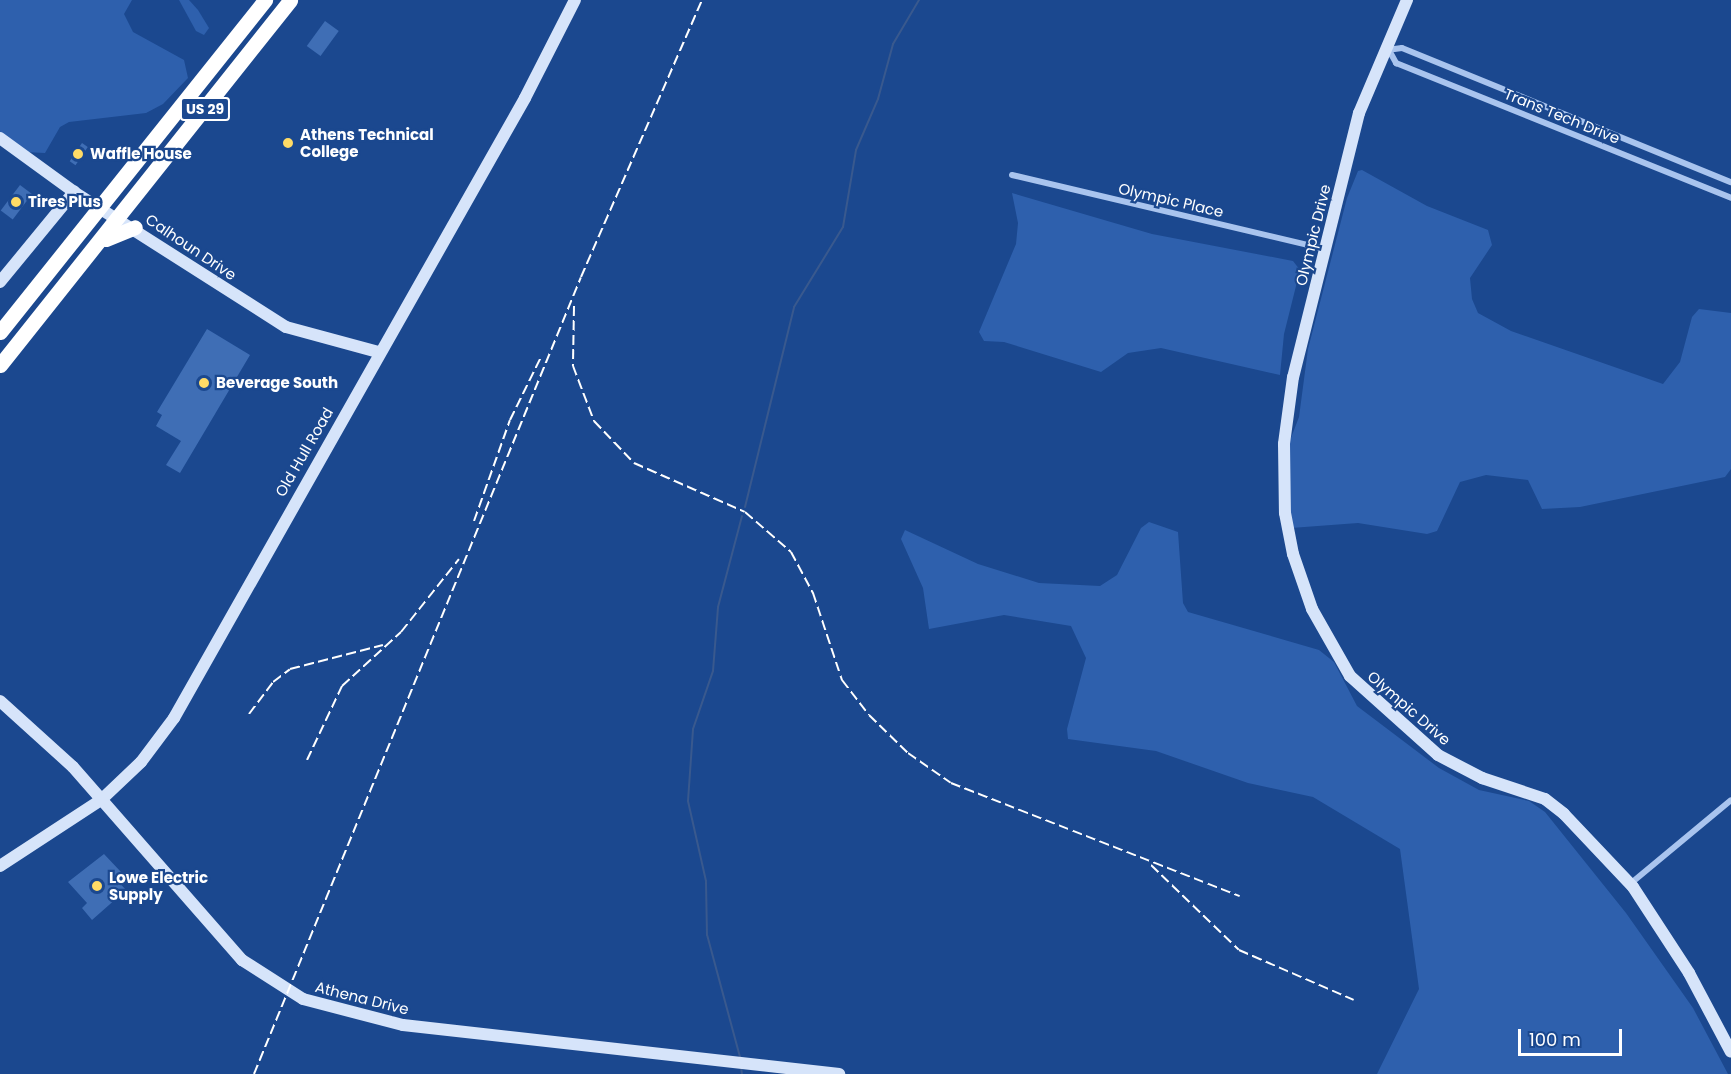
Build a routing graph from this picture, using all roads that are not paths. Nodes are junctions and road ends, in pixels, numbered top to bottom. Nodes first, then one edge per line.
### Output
1 (265, 0) edge
2 (290, 0) edge
3 (575, 0) edge
4 (1407, 0) edge
5 (1387, 50) junction
6 (0, 138) edge
7 (1666, 155) junction
8 (1661, 168) junction
9 (1012, 175) dead end
10 (1731, 182) edge
11 (74, 192) junction
12 (1731, 198) edge
13 (110, 212) junction
14 (135, 227) junction
15 (96, 245) junction
16 (1325, 249) junction
17 (0, 282) edge
18 (0, 332) edge
19 (0, 349) edge
20 (378, 352) junction
21 (0, 365) edge
22 (0, 701) edge
23 (101, 800) junction
24 (1731, 800) edge
25 (0, 866) edge
26 (1630, 884) junction
27 (1731, 1052) edge
28 (839, 1074) edge

1 - 13 highway, US 29
2 - 13 highway, US 29
3 - 20 street, Old Hull Road
4 - 5 street, Olympic Drive
5 - 7 street, Trans Tech Drive
5 - 8 street, Trans Tech Drive
5 - 16 street, Olympic Drive
6 - 11 street, Calhoun Drive
7 - 8 street
7 - 10 street, Trans Tech Drive
8 - 12 street, Trans Tech Drive
9 - 16 street, Olympic Place
11 - 13 street, Calhoun Drive
11 - 17 street
13 - 14 street, Calhoun Drive
13 - 15 highway, US 29
13 - 18 highway, US 29
13 - 19 highway
14 - 15 highway
14 - 20 street, Calhoun Drive
15 - 21 highway, US 29
16 - 26 street, Olympic Drive
20 - 23 street, Old Hull Road
22 - 23 street, Athena Drive
23 - 25 street, Old Hull Road
23 - 28 street, Athena Drive
24 - 26 street
26 - 27 street, Olympic Drive

